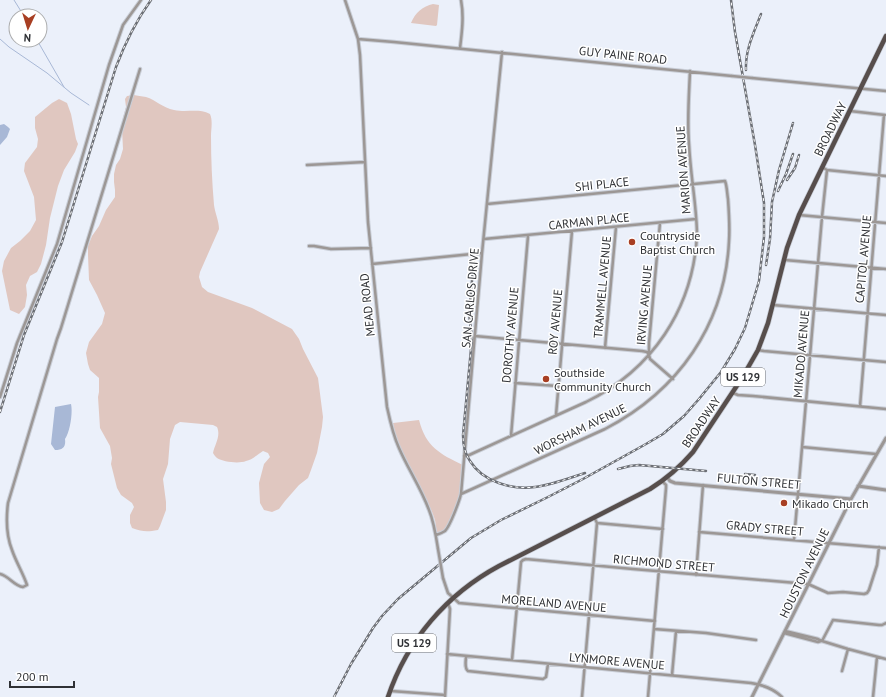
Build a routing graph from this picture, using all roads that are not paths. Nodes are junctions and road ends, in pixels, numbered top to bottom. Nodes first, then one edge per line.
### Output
1 (142, 0) edge
2 (345, 0) edge
3 (461, 0) edge
4 (886, 36) edge
5 (358, 39) junction
6 (460, 48) junction
7 (502, 52) junction
8 (140, 69) dead end
9 (690, 71) junction
10 (861, 88) junction
11 (886, 91) edge
12 (849, 111) junction
13 (885, 115) edge
14 (365, 162) junction
15 (307, 165) dead end
16 (822, 167) junction
17 (827, 170) junction
18 (880, 175) junction
19 (886, 176) edge
20 (718, 181) joint
21 (692, 184) junction
22 (487, 204) junction
23 (799, 215) junction
24 (822, 217) junction
25 (696, 219) junction
26 (876, 222) junction
27 (660, 223) junction
28 (886, 223) edge
29 (616, 227) junction
30 (572, 231) junction
31 (528, 236) junction
32 (484, 240) junction
33 (308, 246) dead end
34 (371, 248) junction
35 (482, 254) junction
36 (784, 260) junction
37 (818, 263) junction
38 (372, 264) junction
39 (872, 268) junction
40 (886, 269) edge
41 (773, 305) junction
42 (814, 309) junction
43 (868, 314) junction
44 (886, 315) edge
45 (475, 336) junction
46 (519, 340) junction
47 (562, 344) junction
48 (605, 348) junction
49 (758, 350) junction
50 (649, 355) junction
51 (810, 355) junction
52 (864, 360) junction
53 (886, 362) edge
54 (673, 379) junction
55 (515, 384) junction
56 (558, 386) junction
57 (732, 393) junction
58 (0, 397) edge
59 (806, 401) junction
60 (860, 406) junction
61 (886, 408) edge
62 (556, 415) junction
63 (511, 436) junction
64 (886, 438) edge
65 (802, 447) junction
66 (876, 454) junction
67 (464, 456) junction
68 (668, 477) junction
69 (662, 481) junction
70 (703, 485) junction
71 (858, 486) junction
72 (886, 490) edge
73 (798, 493) junction
74 (461, 494) junction
75 (851, 499) junction
76 (594, 517) junction
77 (597, 523) junction
78 (663, 528) junction
79 (699, 532) junction
80 (436, 535) junction
81 (794, 540) junction
82 (828, 543) junction
83 (879, 547) junction
84 (886, 548) edge
85 (524, 553) junction
86 (526, 559) junction
87 (594, 566) junction
88 (659, 572) junction
89 (0, 574) edge
90 (696, 575) junction
91 (808, 584) junction
92 (454, 597) junction
93 (448, 603) junction
94 (517, 609) junction
95 (589, 616) junction
96 (655, 622) junction
97 (886, 623) edge
98 (654, 629) junction
99 (676, 631) junction
100 (785, 632) junction
101 (756, 640) dead end
102 (822, 641) junction
103 (848, 649) junction
104 (447, 654) junction
105 (466, 656) junction
106 (877, 656) junction
107 (886, 659) edge
108 (512, 660) junction
109 (548, 664) junction
110 (585, 667) junction
111 (842, 671) dead end
112 (650, 673) junction
113 (672, 675) junction
114 (758, 685) junction
115 (390, 691) junction
116 (445, 696) edge
117 (388, 697) edge
118 (582, 697) edge
119 (648, 697) edge
120 (752, 697) edge
121 (782, 697) edge
122 (873, 697) edge

1 - 58 street
2 - 5 street, MEAD ROAD
3 - 6 street
4 - 10 main road, BROADWAY / US 129
5 - 6 street, GUY PAINE ROAD
5 - 14 street, MEAD ROAD
6 - 7 street, GUY PAINE ROAD
7 - 9 street, GUY PAINE ROAD
7 - 22 street, SAN CARLOS DRIVE
8 - 89 street
9 - 10 street, GUY PAINE ROAD, bridge
9 - 21 street, MARION AVENUE
10 - 11 street, GUY PAINE ROAD
10 - 12 main road, BROADWAY / US 129
12 - 13 street
12 - 16 main road, BROADWAY / US 129
13 - 18 street, CAPITOL AVENUE
14 - 15 street
14 - 34 street, MEAD ROAD
16 - 17 street
16 - 23 main road, BROADWAY / US 129
17 - 18 street
17 - 24 street, MIKADO AVENUE
18 - 19 street
18 - 26 street, CAPITOL AVENUE
20 - 21 street, SHI PLACE
20 - 54 street, WORSHAM AVENUE
21 - 22 street, SHI PLACE
21 - 25 street, MARION AVENUE
22 - 32 street, SAN CARLOS DRIVE
23 - 24 street
23 - 36 main road, BROADWAY / US 129
24 - 26 street
24 - 37 street, MIKADO AVENUE
25 - 27 street, CARMAN PLACE
25 - 50 street, MARION AVENUE
26 - 28 street
26 - 39 street, CAPITOL AVENUE
27 - 29 street, CARMAN PLACE
27 - 50 street, IRVING AVENUE
29 - 30 street, CARMAN PLACE
29 - 48 street, TRAMMELL AVENUE
30 - 31 street, CARMAN PLACE
30 - 47 street, ROY AVENUE
31 - 32 street, CARMAN PLACE
31 - 46 street, DOROTHY AVENUE
32 - 35 street, SAN CARLOS DRIVE
33 - 34 street
34 - 38 street, MEAD ROAD
35 - 38 street
35 - 45 street, SAN CARLOS DRIVE
36 - 37 street
36 - 41 main road, BROADWAY / US 129
37 - 39 street
37 - 42 street, MIKADO AVENUE
38 - 80 street, MEAD ROAD
39 - 40 street
39 - 43 street, CAPITOL AVENUE
41 - 42 street
41 - 49 main road, BROADWAY / US 129
42 - 43 street
42 - 51 street, MIKADO AVENUE
43 - 44 street
43 - 52 street, CAPITOL AVENUE
45 - 46 street
45 - 67 street, SAN CARLOS DRIVE
46 - 47 street
46 - 55 street, DOROTHY AVENUE
47 - 48 street
47 - 56 street, ROY AVENUE
48 - 50 street
49 - 51 street
49 - 57 main road, BROADWAY / US 129
50 - 54 street, IRVING AVENUE
50 - 62 street, MARION AVENUE
51 - 52 street
51 - 59 street, MIKADO AVENUE
52 - 53 street
52 - 60 street, CAPITOL AVENUE
54 - 74 street, WORSHAM AVENUE
55 - 56 street
55 - 63 street, DOROTHY AVENUE
56 - 62 street, ROY AVENUE
57 - 59 street
57 - 68 main road, BROADWAY / US 129
59 - 60 street
59 - 65 street, MIKADO AVENUE
60 - 61 street
62 - 63 street, MARION AVENUE
63 - 67 street, MARION AVENUE
64 - 66 street, HOUSTON AVENUE
65 - 66 street
65 - 73 street, MIKADO AVENUE
66 - 71 street, HOUSTON AVENUE
67 - 74 street, SAN CARLOS DRIVE
68 - 69 main road, BROADWAY / US 129
68 - 70 street, FULTON STREET
69 - 76 main road, BROADWAY / US 129
69 - 78 street
70 - 73 street, FULTON STREET
70 - 79 street
71 - 72 street
71 - 75 street, HOUSTON AVENUE
73 - 75 street, FULTON STREET
73 - 81 street, MIKADO AVENUE
74 - 80 street, SAN CARLOS DRIVE
75 - 82 street, HOUSTON AVENUE
76 - 77 street
76 - 85 main road, BROADWAY / US 129
77 - 78 street
77 - 87 street
78 - 88 street
79 - 81 street, GRADY STREET
79 - 90 street
80 - 92 street, MEAD ROAD, bridge
81 - 82 street, GRADY STREET
82 - 83 street, GRADY STREET
82 - 91 street, HOUSTON AVENUE
83 - 84 street, GRADY STREET
83 - 91 street, RICHMOND STREET
85 - 86 street
85 - 92 main road, BROADWAY / US 129
86 - 87 street, RICHMOND STREET
86 - 94 street
87 - 88 street, RICHMOND STREET
87 - 95 street
88 - 90 street, RICHMOND STREET
88 - 96 street
90 - 91 street, RICHMOND STREET
91 - 100 street, HOUSTON AVENUE
92 - 93 main road, BROADWAY / US 129
92 - 94 street, MORELAND AVENUE
93 - 104 street
93 - 115 main road, BROADWAY / US 129
94 - 95 street, MORELAND AVENUE
94 - 108 street
95 - 96 street, MORELAND AVENUE
95 - 110 street
96 - 98 street
97 - 102 street
98 - 99 street
98 - 112 street
99 - 101 street
99 - 113 street
100 - 102 street
100 - 114 street, HOUSTON AVENUE
102 - 103 street
103 - 106 street
103 - 111 street
104 - 105 street, LYNMORE AVENUE
104 - 116 street
105 - 108 street, LYNMORE AVENUE
105 - 109 street
106 - 107 street
106 - 122 street
108 - 109 street, LYNMORE AVENUE
109 - 110 street, LYNMORE AVENUE
110 - 112 street, LYNMORE AVENUE
110 - 118 street
112 - 113 street, LYNMORE AVENUE
112 - 119 street
113 - 114 street, LYNMORE AVENUE
114 - 120 street, HOUSTON AVENUE
114 - 121 street, LYNMORE AVENUE
115 - 116 street
115 - 117 main road, BROADWAY / US 129

